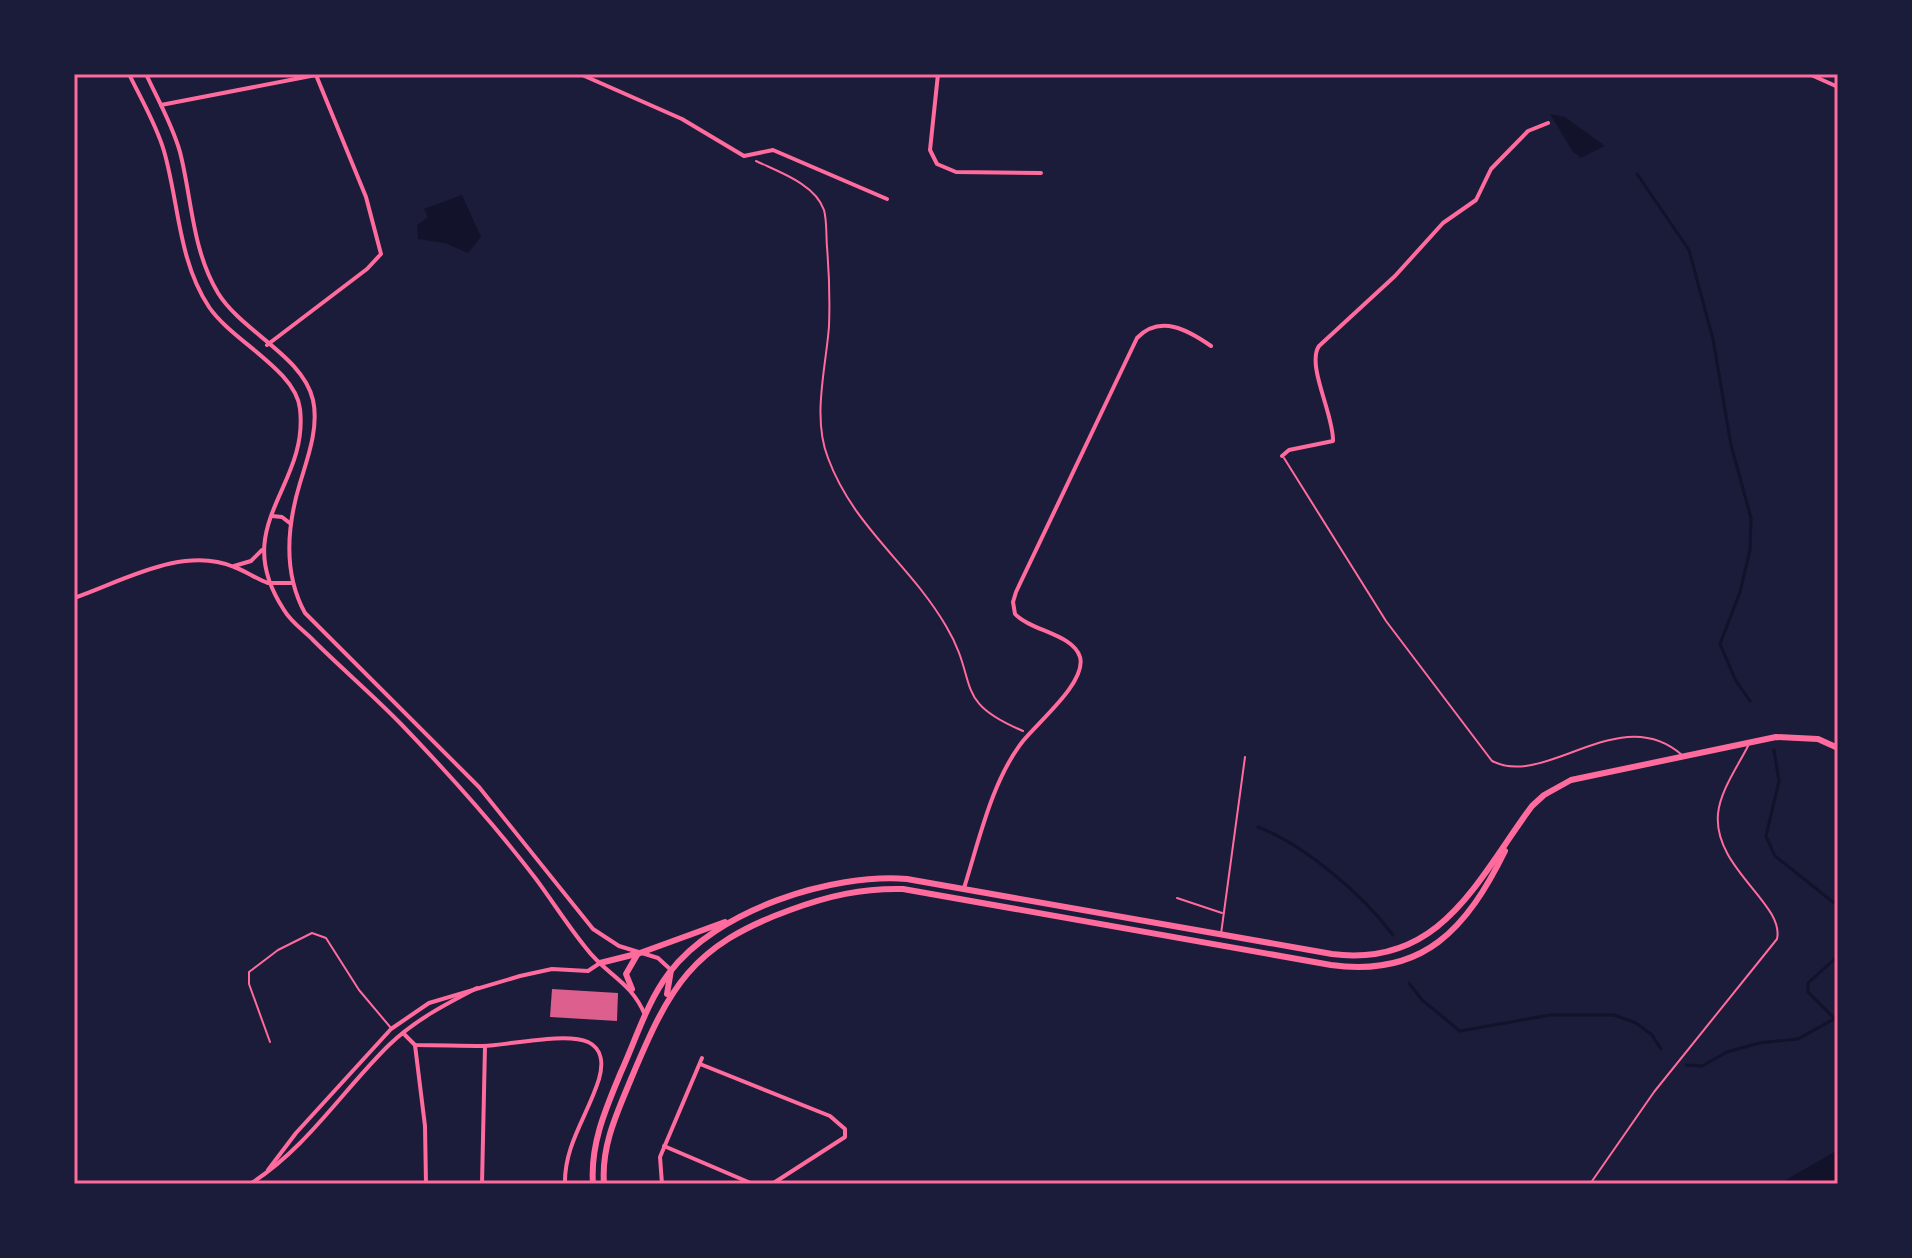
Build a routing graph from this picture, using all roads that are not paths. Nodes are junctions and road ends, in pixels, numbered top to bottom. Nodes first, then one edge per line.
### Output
1 (129, 74) edge
2 (146, 74) edge
3 (319, 74) edge
4 (580, 74) edge
5 (938, 74) edge
6 (1809, 74) edge
7 (1838, 87) edge
8 (161, 105) junction
9 (1548, 123) dead end
10 (1041, 173) dead end
11 (887, 199) dead end
12 (267, 345) junction
13 (1211, 346) dead end
14 (1282, 456) joint
15 (271, 516) junction
16 (291, 524) junction
17 (262, 550) junction
18 (234, 566) junction
19 (268, 583) junction
20 (293, 583) junction
21 (74, 598) edge
22 (1750, 742) junction
23 (1838, 748) edge
24 (1683, 756) junction
25 (1245, 757) dead end
26 (1516, 830) junction
27 (964, 888) junction
28 (1177, 898) dead end
29 (1224, 913) junction
30 (740, 918) junction
31 (1221, 935) junction
32 (640, 953) junction
33 (600, 963) junction
34 (671, 970) junction
35 (479, 987) junction
36 (632, 989) junction
37 (645, 1016) junction
38 (657, 1016) junction
39 (391, 1029) junction
40 (404, 1034) junction
41 (270, 1042) dead end
42 (415, 1045) junction
43 (485, 1046) junction
44 (369, 1052) junction
45 (377, 1059) junction
46 (664, 1146) junction
47 (268, 1170) junction
48 (250, 1184) edge
49 (426, 1184) edge
50 (482, 1184) edge
51 (565, 1184) edge
52 (593, 1184) edge
53 (604, 1184) edge
54 (662, 1184) edge
55 (753, 1184) edge
56 (772, 1184) edge
57 (1590, 1184) edge

1 - 15 street
2 - 8 street
3 - 8 street
3 - 12 street
4 - 11 street
5 - 10 street
6 - 7 street
8 - 12 street
9 - 14 street
12 - 16 street
13 - 27 street
14 - 24 lane
15 - 16 street
15 - 17 street
16 - 20 street
17 - 18 street
17 - 19 street
18 - 19 street
18 - 21 street
19 - 20 street
19 - 33 street
20 - 32 street
22 - 23 main road
22 - 24 main road
22 - 57 lane
24 - 26 main road
25 - 29 lane
26 - 31 main road
26 - 38 main road
27 - 30 main road
27 - 31 main road
28 - 29 lane
29 - 31 lane
30 - 32 main road
30 - 34 main road
32 - 33 main road
32 - 34 street
32 - 36 main road
33 - 35 street
33 - 36 street
34 - 37 main road
34 - 38 main road
35 - 39 street
35 - 40 street
36 - 37 street
37 - 52 main road
38 - 53 main road
39 - 41 lane
39 - 44 street
40 - 42 street
40 - 45 street
42 - 43 street
42 - 49 street
43 - 50 street
43 - 51 street
44 - 45 street
44 - 47 street
45 - 47 street
46 - 54 street
46 - 55 street
46 - 56 street
47 - 48 street

